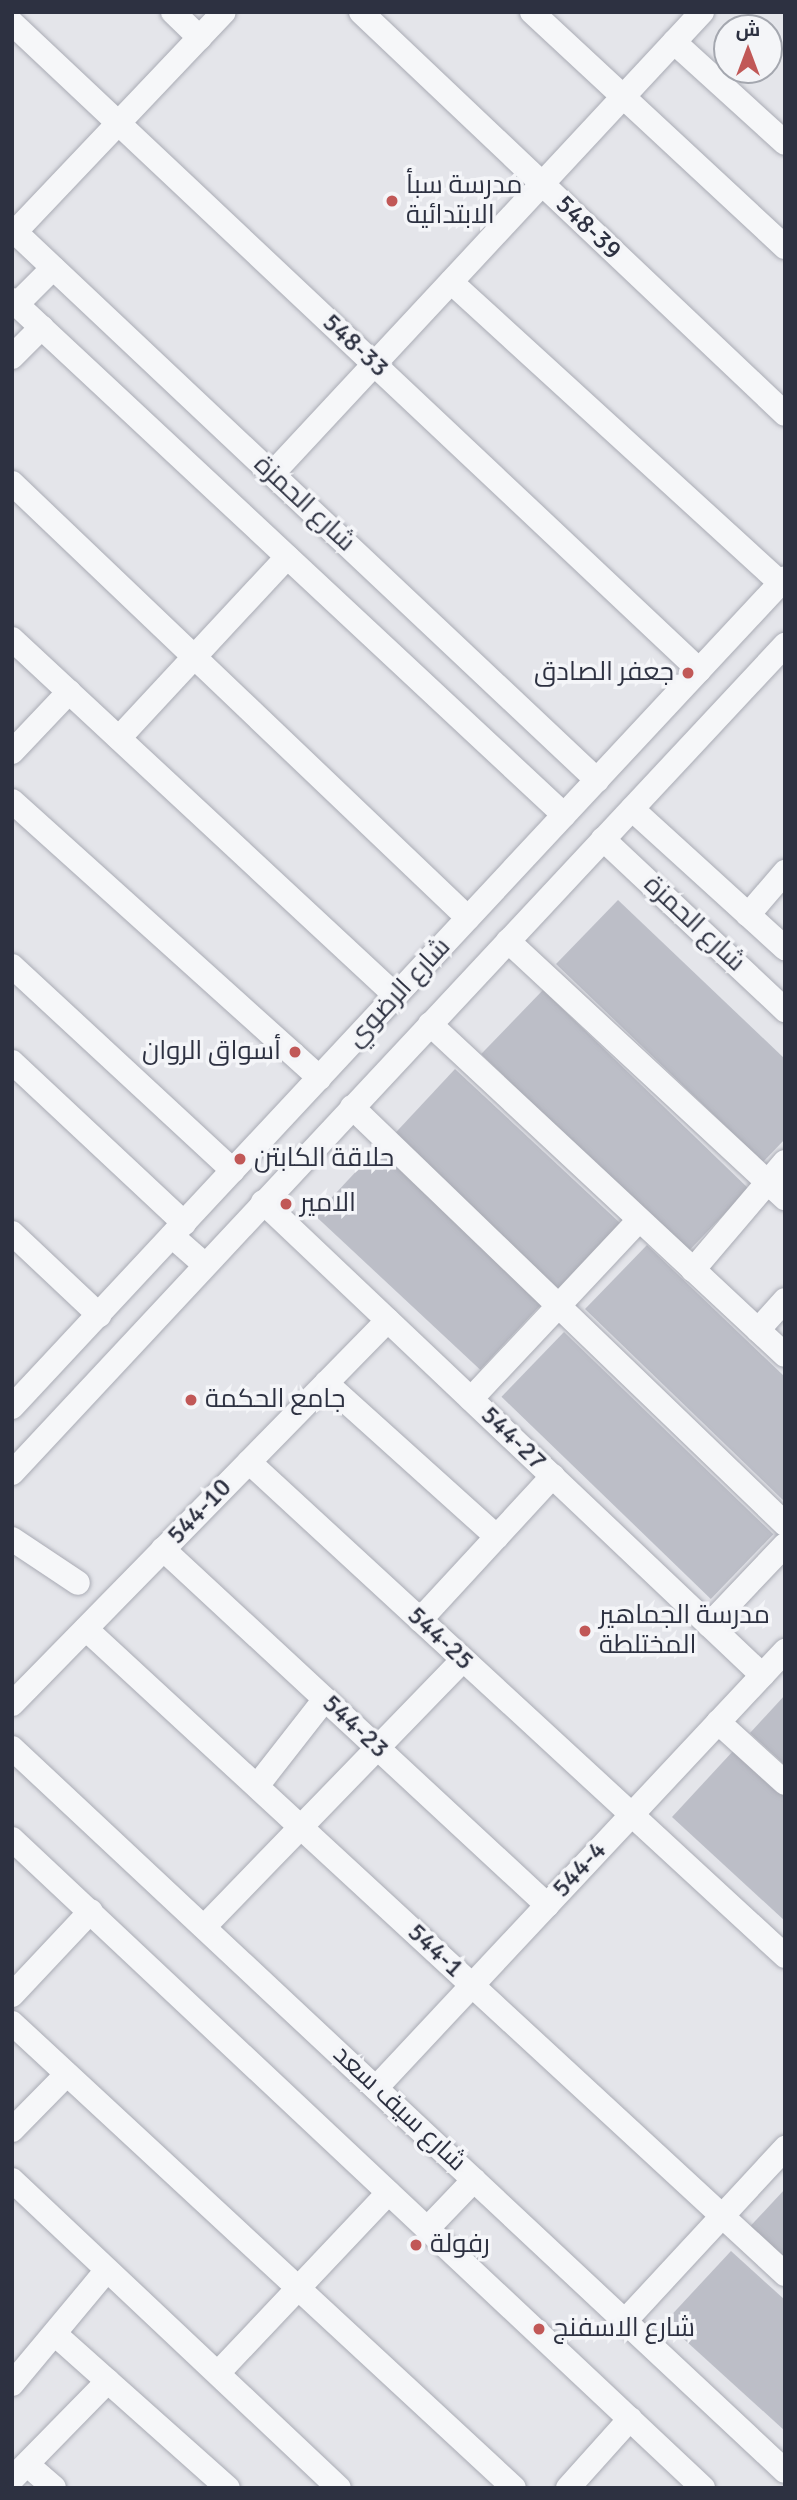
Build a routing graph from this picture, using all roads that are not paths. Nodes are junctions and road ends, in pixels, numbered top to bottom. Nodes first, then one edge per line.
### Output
1 (173, 12) edge
2 (224, 12) edge
3 (361, 12) edge
4 (532, 12) edge
5 (702, 12) edge
6 (12, 23) edge
7 (200, 38) junction
8 (674, 42) junction
9 (623, 97) junction
10 (118, 123) junction
11 (785, 143) edge
12 (542, 184) junction
13 (14, 230) edge
14 (785, 247) edge
15 (54, 268) junction
16 (451, 282) junction
17 (15, 302) edge
18 (42, 327) junction
19 (12, 357) edge
20 (374, 364) junction
21 (785, 414) edge
22 (272, 474) junction
23 (12, 483) edge
24 (288, 557) junction
25 (783, 580) edge
26 (12, 639) edge
27 (785, 645) edge
28 (194, 658) junction
29 (699, 670) junction
30 (69, 692) junction
31 (119, 738) junction
32 (13, 749) edge
33 (597, 780) junction
34 (12, 801) edge
35 (632, 809) junction
36 (564, 816) junction
37 (603, 839) junction
38 (785, 872) edge
39 (748, 915) junction
40 (468, 918) junction
41 (508, 941) junction
42 (785, 948) edge
43 (12, 965) edge
44 (396, 996) junction
45 (785, 1010) edge
46 (430, 1024) junction
47 (12, 1062) edge
48 (320, 1078) junction
49 (352, 1107) junction
50 (785, 1162) edge
51 (233, 1171) junction
52 (776, 1190) edge
53 (264, 1202) junction
54 (639, 1220) junction
55 (178, 1230) junction
56 (12, 1233) edge
57 (205, 1265) junction
58 (693, 1270) junction
59 (785, 1300) edge
60 (558, 1306) junction
61 (99, 1315) junction
62 (388, 1320) junction
63 (758, 1330) junction
64 (785, 1355) edge
65 (326, 1383) junction
66 (471, 1399) junction
67 (12, 1407) edge
68 (249, 1462) junction
69 (12, 1473) edge
70 (553, 1476) junction
71 (785, 1524) edge
72 (497, 1537) junction
73 (12, 1539) edge
74 (785, 1545) edge
75 (163, 1549) junction
76 (78, 1583) dead end
77 (420, 1620) junction
78 (709, 1625) junction
79 (86, 1629) junction
80 (785, 1651) edge
81 (463, 1660) junction
82 (762, 1675) junction
83 (325, 1699) junction
84 (12, 1704) edge
85 (718, 1722) junction
86 (12, 1748) edge
87 (378, 1748) junction
88 (785, 1783) edge
89 (257, 1786) junction
90 (631, 1815) junction
91 (301, 1828) junction
92 (12, 1839) edge
93 (547, 1905) junction
94 (91, 1911) junction
95 (204, 1927) junction
96 (785, 1956) edge
97 (472, 1985) junction
98 (12, 1995) edge
99 (12, 2023) edge
100 (67, 2074) junction
101 (376, 2088) junction
102 (12, 2130) edge
103 (785, 2148) edge
104 (12, 2180) edge
105 (474, 2180) junction
106 (388, 2193) junction
107 (722, 2216) junction
108 (427, 2229) junction
109 (107, 2270) junction
110 (785, 2274) edge
111 (299, 2289) junction
112 (625, 2321) junction
113 (56, 2335) junction
114 (17, 2369) edge
115 (218, 2373) junction
116 (108, 2381) junction
117 (630, 2419) junction
118 (785, 2471) edge
119 (20, 2472) edge
120 (54, 2488) edge
121 (228, 2488) edge
122 (339, 2488) edge
123 (514, 2488) edge
124 (568, 2488) edge
125 (703, 2488) edge

1 - 7 street
2 - 7 street
3 - 12 street, 548-39
4 - 9 street
5 - 8 street
6 - 10 street, 548-33
7 - 10 street
8 - 9 street
8 - 11 street
9 - 12 street
9 - 14 street
10 - 13 street
10 - 20 street, 548-33
12 - 16 street
12 - 21 street, 548-39
13 - 15 street, شارع الحمزة
15 - 17 street
15 - 22 street, شارع الحمزة
16 - 20 street
16 - 25 street
17 - 18 street, شارع الحمزة
18 - 19 street
18 - 24 street, شارع الحمزة
20 - 22 street
20 - 29 street, 548-33
22 - 33 street, شارع الحمزة
23 - 28 street
24 - 28 street
24 - 36 street, شارع الحمزة
25 - 29 street, شارع الرضوي
26 - 30 street
27 - 35 street, شارع الرضوي
28 - 31 street
28 - 40 street
29 - 33 street, شارع الرضوي
30 - 31 street
30 - 32 street
31 - 44 street
33 - 36 street, شارع الرضوي
34 - 48 street
35 - 37 street, شارع الرضوي
35 - 39 street, شارع الحمزة
36 - 40 street, شارع الرضوي
37 - 41 street, شارع الرضوي
37 - 45 street, شارع الحمزة
38 - 39 street
39 - 42 street, شارع الحمزة
40 - 44 street, شارع الرضوي
41 - 46 street, شارع الرضوي
41 - 52 street
43 - 51 street
44 - 48 street, شارع الرضوي
46 - 49 street, شارع الرضوي
46 - 54 street
47 - 55 street
48 - 51 street, شارع الرضوي
49 - 53 street, شارع الرضوي
49 - 60 street
50 - 52 street
51 - 55 street, شارع الرضوي
52 - 58 street
53 - 57 street, شارع الرضوي
53 - 62 street, 544-27
54 - 58 street
54 - 60 street
55 - 57 street
55 - 61 street, شارع الرضوي
56 - 61 street
57 - 69 street, شارع الرضوي
58 - 63 street
59 - 63 street
60 - 66 street
60 - 71 street
61 - 67 street, شارع الرضوي
62 - 65 street, 544-10
62 - 66 street, 544-27
63 - 64 street
65 - 68 street, 544-10
65 - 72 street
66 - 70 street, 544-27
68 - 75 street, 544-10
68 - 77 street, 544-25
70 - 72 street
70 - 78 street, 544-27
72 - 77 street
73 - 76 street
74 - 78 street
75 - 79 street, 544-10
75 - 83 street, 544-23
77 - 81 street, 544-25
78 - 82 street, 544-27
79 - 84 street, 544-10
79 - 89 street, 544-1
80 - 82 street, 544-4
81 - 87 street
81 - 90 street, 544-25
82 - 85 street, 544-4
83 - 87 street, 544-23
83 - 89 street
85 - 88 street
85 - 90 street, 544-4
86 - 95 street, شارع سيف سعد
87 - 91 street
87 - 93 street, 544-23
89 - 91 street, 544-1
90 - 93 street, 544-4
90 - 96 street, 544-25
91 - 95 street
91 - 97 street, 544-1
92 - 94 street
93 - 97 street, 544-4
94 - 98 street
94 - 106 street
95 - 101 street, شارع سيف سعد
97 - 101 street, 544-4
97 - 107 street, 544-1
99 - 100 street
100 - 102 street
100 - 111 street
101 - 105 street, شارع سيف سعد
103 - 107 street
104 - 109 street
105 - 108 street
105 - 112 street, شارع سيف سعد
106 - 108 street
106 - 111 street
107 - 110 street, 544-1
107 - 112 street
108 - 117 street
109 - 113 street
109 - 115 street
111 - 115 street
111 - 123 street
112 - 118 street, شارع سيف سعد
113 - 114 street
113 - 116 street
115 - 122 street
116 - 119 street
116 - 121 street
117 - 124 street
117 - 125 street
119 - 120 street

